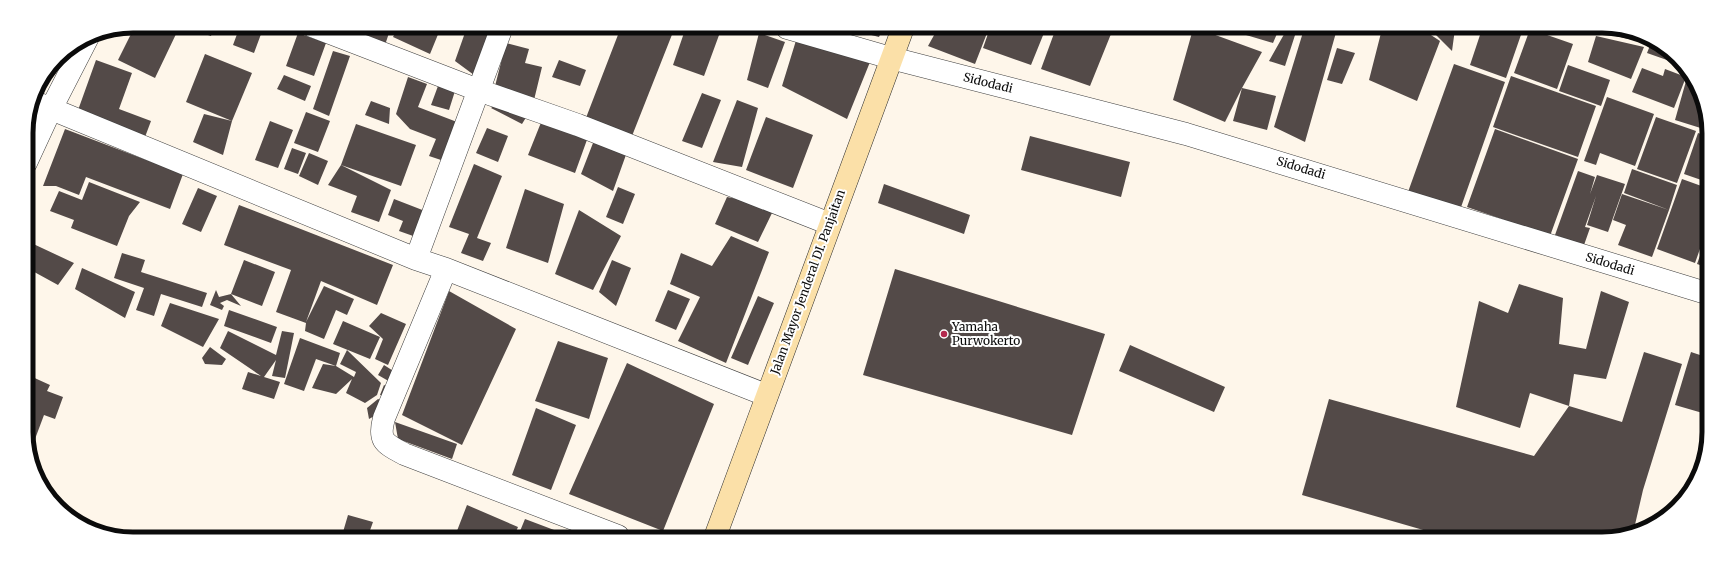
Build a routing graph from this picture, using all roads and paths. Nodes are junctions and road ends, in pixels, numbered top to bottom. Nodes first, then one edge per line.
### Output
1 (330, 33) edge
2 (500, 33) edge
3 (804, 33) edge
4 (901, 33) edge
5 (81, 48) edge
6 (891, 58) junction
7 (478, 90) junction
8 (41, 105) edge
9 (33, 136) edge
10 (830, 224) junction
11 (416, 259) junction
12 (446, 269) junction
13 (1702, 292) edge
14 (766, 395) junction
15 (608, 532) edge
16 (717, 532) edge

1 - 7 street
2 - 7 street
3 - 6 street, Sidodadi
4 - 6 street, Jalan Mayor Jenderal DI. Panjaitan
5 - 8 street
6 - 10 street, Jalan Mayor Jenderal DI. Panjaitan
6 - 13 street, Sidodadi
7 - 10 street
7 - 11 street
8 - 9 street
8 - 11 street
10 - 14 street, Jalan Mayor Jenderal DI. Panjaitan
11 - 12 street
12 - 14 street
12 - 15 street
14 - 16 street, Jalan Mayor Jenderal DI. Panjaitan

